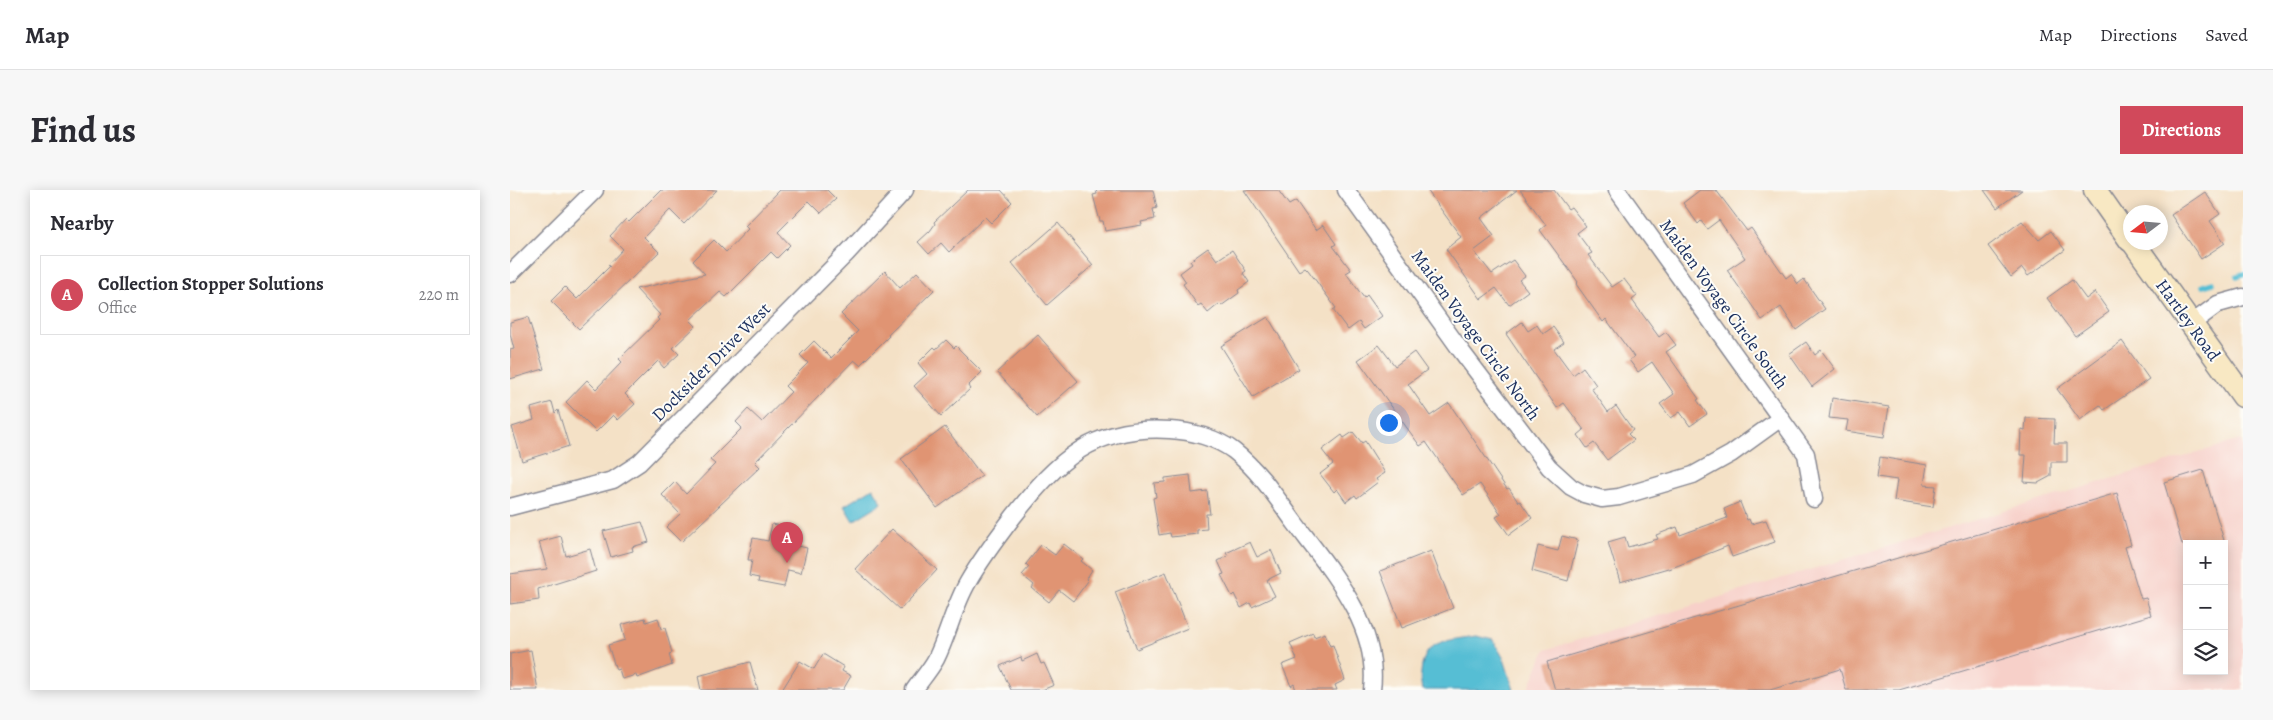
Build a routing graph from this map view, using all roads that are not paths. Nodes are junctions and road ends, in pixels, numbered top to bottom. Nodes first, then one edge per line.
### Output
1 (595, 190) edge
2 (905, 190) edge
3 (1346, 190) edge
4 (1617, 190) edge
5 (2095, 190) edge
6 (2123, 229) edge
7 (2138, 250) edge
8 (510, 274) edge
9 (2243, 297) edge
10 (2191, 324) junction
11 (2243, 396) edge
12 (1781, 418) junction
13 (1814, 499) dead end
14 (510, 508) edge
15 (914, 690) edge
16 (1372, 690) edge

1 - 8 street
2 - 14 street, Docksider Drive West
3 - 12 street, Maiden Voyage Circle North
4 - 12 street, Maiden Voyage Circle South
5 - 6 street, Hartley Road
7 - 10 street, Hartley Road
9 - 10 street
10 - 11 street, Hartley Road
12 - 13 street, Maiden Voyage Circle South
15 - 16 street

